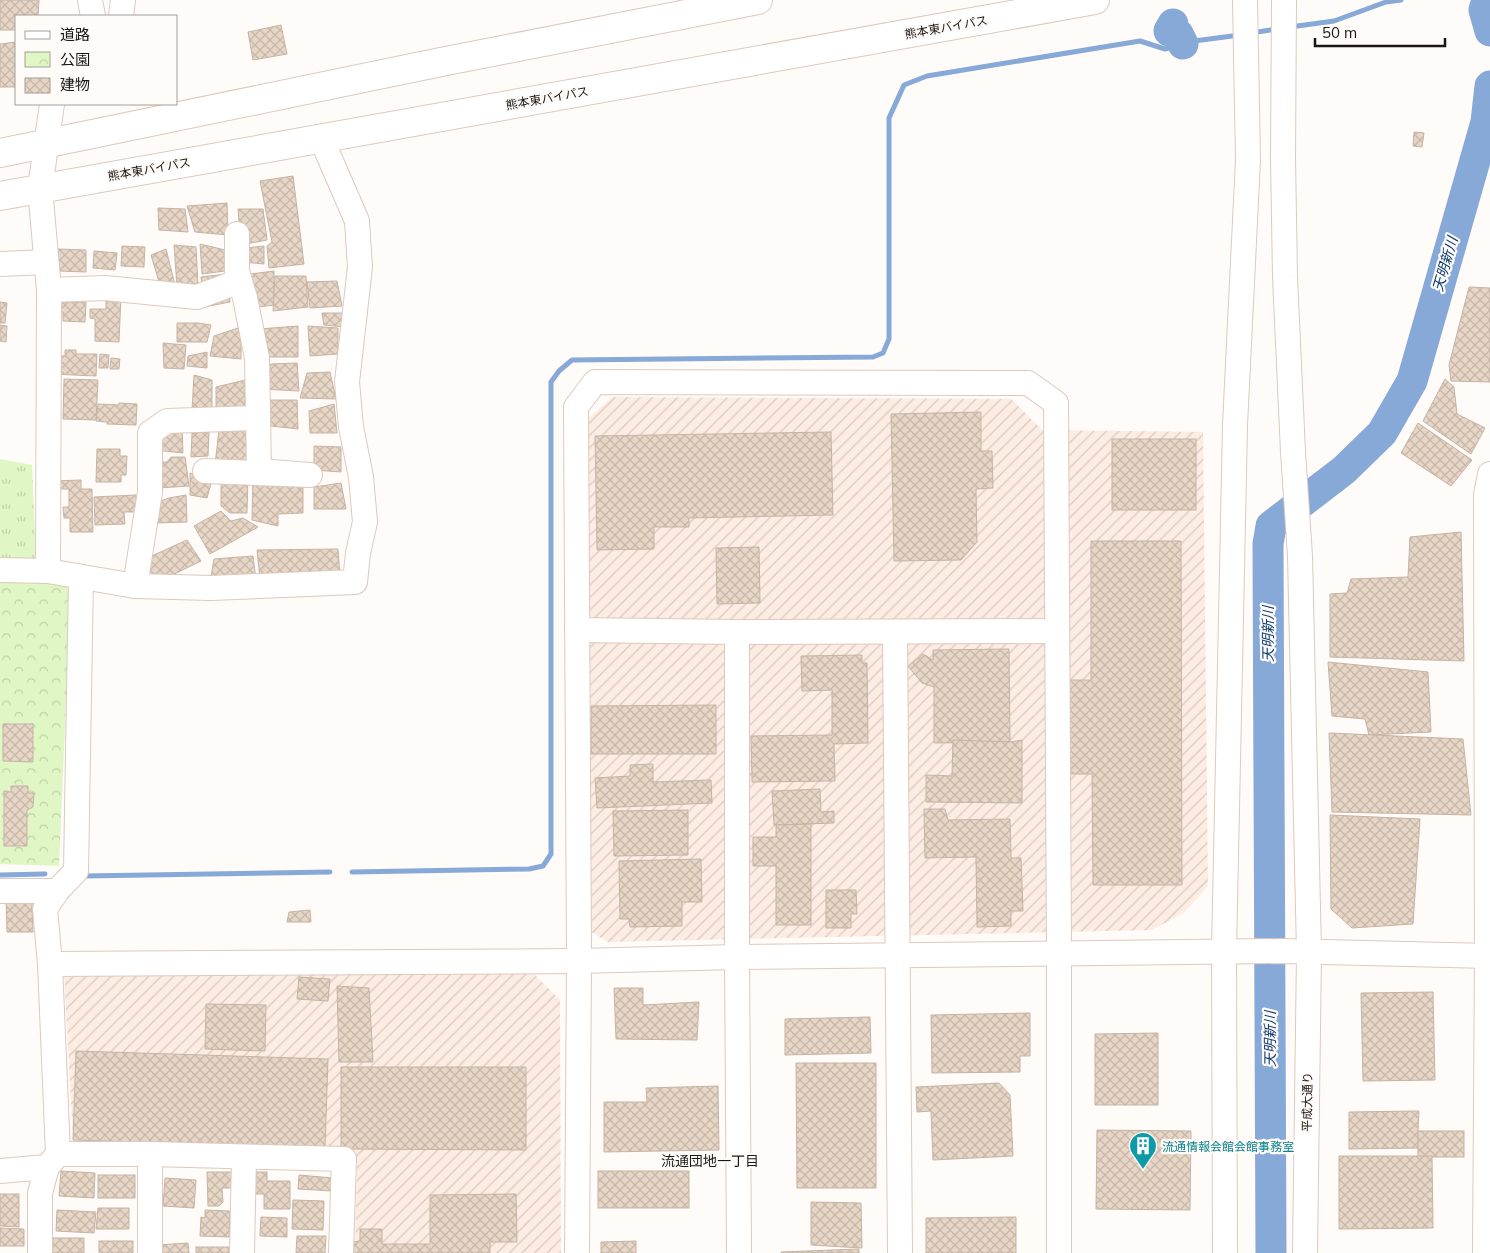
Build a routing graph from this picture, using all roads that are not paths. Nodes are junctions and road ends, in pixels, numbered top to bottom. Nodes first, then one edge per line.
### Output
1 (90, 0) edge
2 (123, 0) edge
3 (758, 0) edge
4 (1095, 0) edge
5 (703, 5) edge
6 (1284, 5) edge
7 (1245, 7) edge
8 (93, 15) edge
9 (121, 15) edge
10 (52, 105) edge
11 (320, 138) junction
12 (48, 144) junction
13 (0, 153) edge
14 (40, 188) junction
15 (0, 196) edge
16 (237, 234) dead end
17 (46, 262) junction
18 (0, 264) edge
19 (240, 281) junction
20 (49, 290) junction
21 (258, 418) junction
22 (205, 470) dead end
23 (1490, 474) edge
24 (0, 570) edge
25 (48, 571) junction
26 (82, 578) junction
27 (135, 586) junction
28 (576, 630) junction
29 (1056, 631) junction
30 (737, 632) junction
31 (895, 632) junction
32 (0, 891) edge
33 (57, 891) junction
34 (1231, 952) junction
35 (1308, 952) junction
36 (1059, 954) junction
37 (897, 956) junction
38 (1488, 956) edge
39 (737, 957) junction
40 (579, 961) junction
41 (50, 964) junction
42 (150, 1154) junction
43 (244, 1157) junction
44 (53, 1161) junction
45 (0, 1171) edge
46 (40, 1253) edge
47 (150, 1253) edge
48 (242, 1253) edge
49 (341, 1253) edge
50 (577, 1253) edge
51 (739, 1253) edge
52 (900, 1253) edge
53 (1059, 1253) edge
54 (1225, 1253) edge
55 (1305, 1253) edge
56 (1485, 1253) edge

1 - 8 street
2 - 9 street
3 - 5 highway
4 - 11 highway, 熊本東バイパス
5 - 12 highway
6 - 35 street, 平成大通り
7 - 34 street
10 - 12 street
11 - 14 highway, 熊本東バイパス
11 - 27 street
12 - 13 highway
12 - 14 street
14 - 15 highway, 熊本東バイパス
14 - 17 street
16 - 19 street
17 - 18 street
17 - 20 street
19 - 20 street
19 - 21 street
20 - 25 street
21 - 22 street
21 - 27 street
23 - 38 street
24 - 25 street
25 - 26 street
26 - 27 street
26 - 33 street
28 - 29 street
28 - 30 street
28 - 40 street
29 - 31 street
29 - 36 street
30 - 31 street
30 - 39 street
31 - 37 street
32 - 33 street
33 - 41 street
34 - 35 street
34 - 36 street
34 - 54 street
35 - 38 street
35 - 55 street, 平成大通り
36 - 37 street
36 - 53 street
37 - 39 street
37 - 52 street
38 - 56 street
39 - 40 street
39 - 51 street
40 - 41 street
40 - 50 street
41 - 44 street
42 - 43 street
42 - 44 street
42 - 47 street
43 - 48 street
43 - 49 street
44 - 45 street
44 - 46 street

